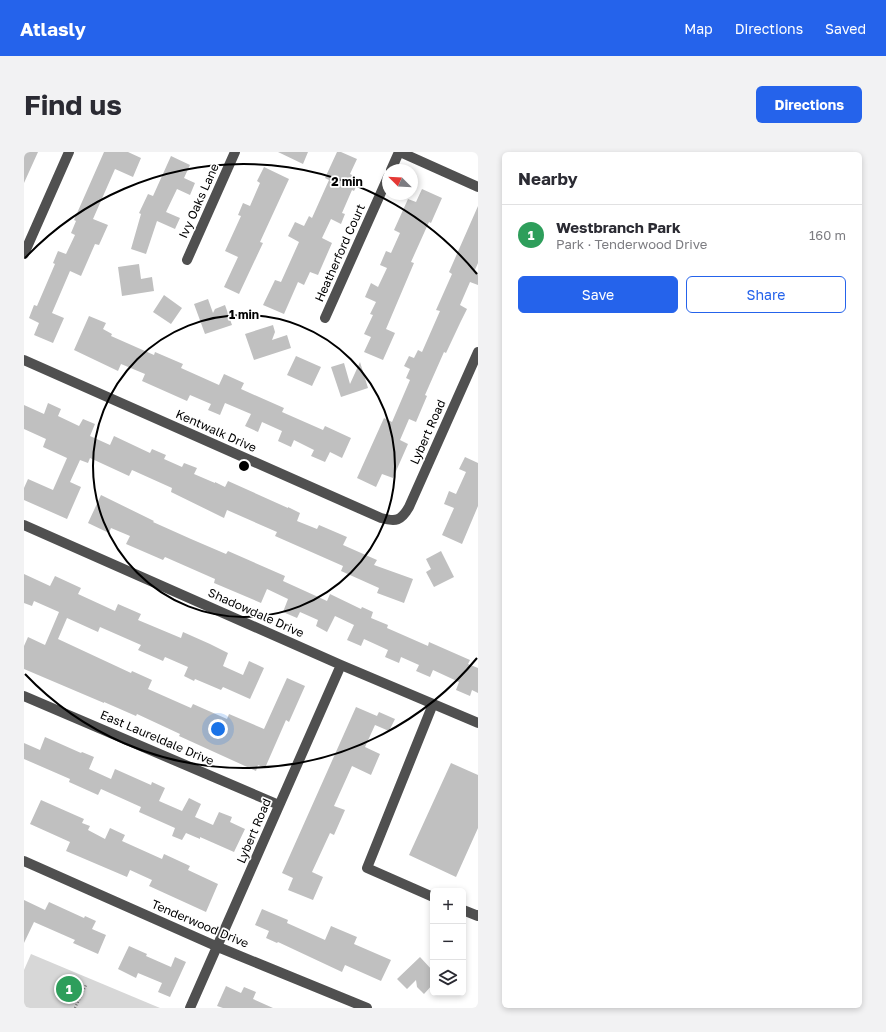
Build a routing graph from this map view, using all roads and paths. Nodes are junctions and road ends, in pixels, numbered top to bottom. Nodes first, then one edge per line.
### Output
1 (69, 152) edge
2 (235, 152) edge
3 (399, 152) edge
4 (394, 164) edge
5 (478, 186) edge
6 (382, 190) edge
7 (24, 254) edge
8 (187, 260) dead end
9 (325, 318) dead end
10 (478, 352) edge
11 (24, 360) edge
12 (398, 519) joint
13 (24, 525) edge
14 (341, 665) junction
15 (24, 696) edge
16 (433, 704) junction
17 (478, 723) edge
18 (279, 805) junction
19 (24, 861) edge
20 (430, 896) edge
21 (466, 911) edge
22 (478, 915) edge
23 (218, 946) junction
24 (86, 985) dead end
25 (76, 1008) edge
26 (190, 1008) edge
27 (367, 1008) edge

1 - 7 street
2 - 8 street, Ivy Oaks Lane
3 - 4 street
3 - 5 street
6 - 9 street, Heatherford Court
10 - 12 street, Lybert Road
11 - 12 street, Kentwalk Drive
13 - 14 street, Shadowdale Drive
14 - 16 street, Shadowdale Drive
14 - 18 street, Lybert Road
15 - 18 street, East Laureldale Drive
16 - 17 street, Shadowdale Drive
16 - 20 street
18 - 23 street, Lybert Road
19 - 23 street, Tenderwood Drive
21 - 22 street
23 - 26 street, Lybert Road
23 - 27 street, Tenderwood Drive
24 - 25 path

